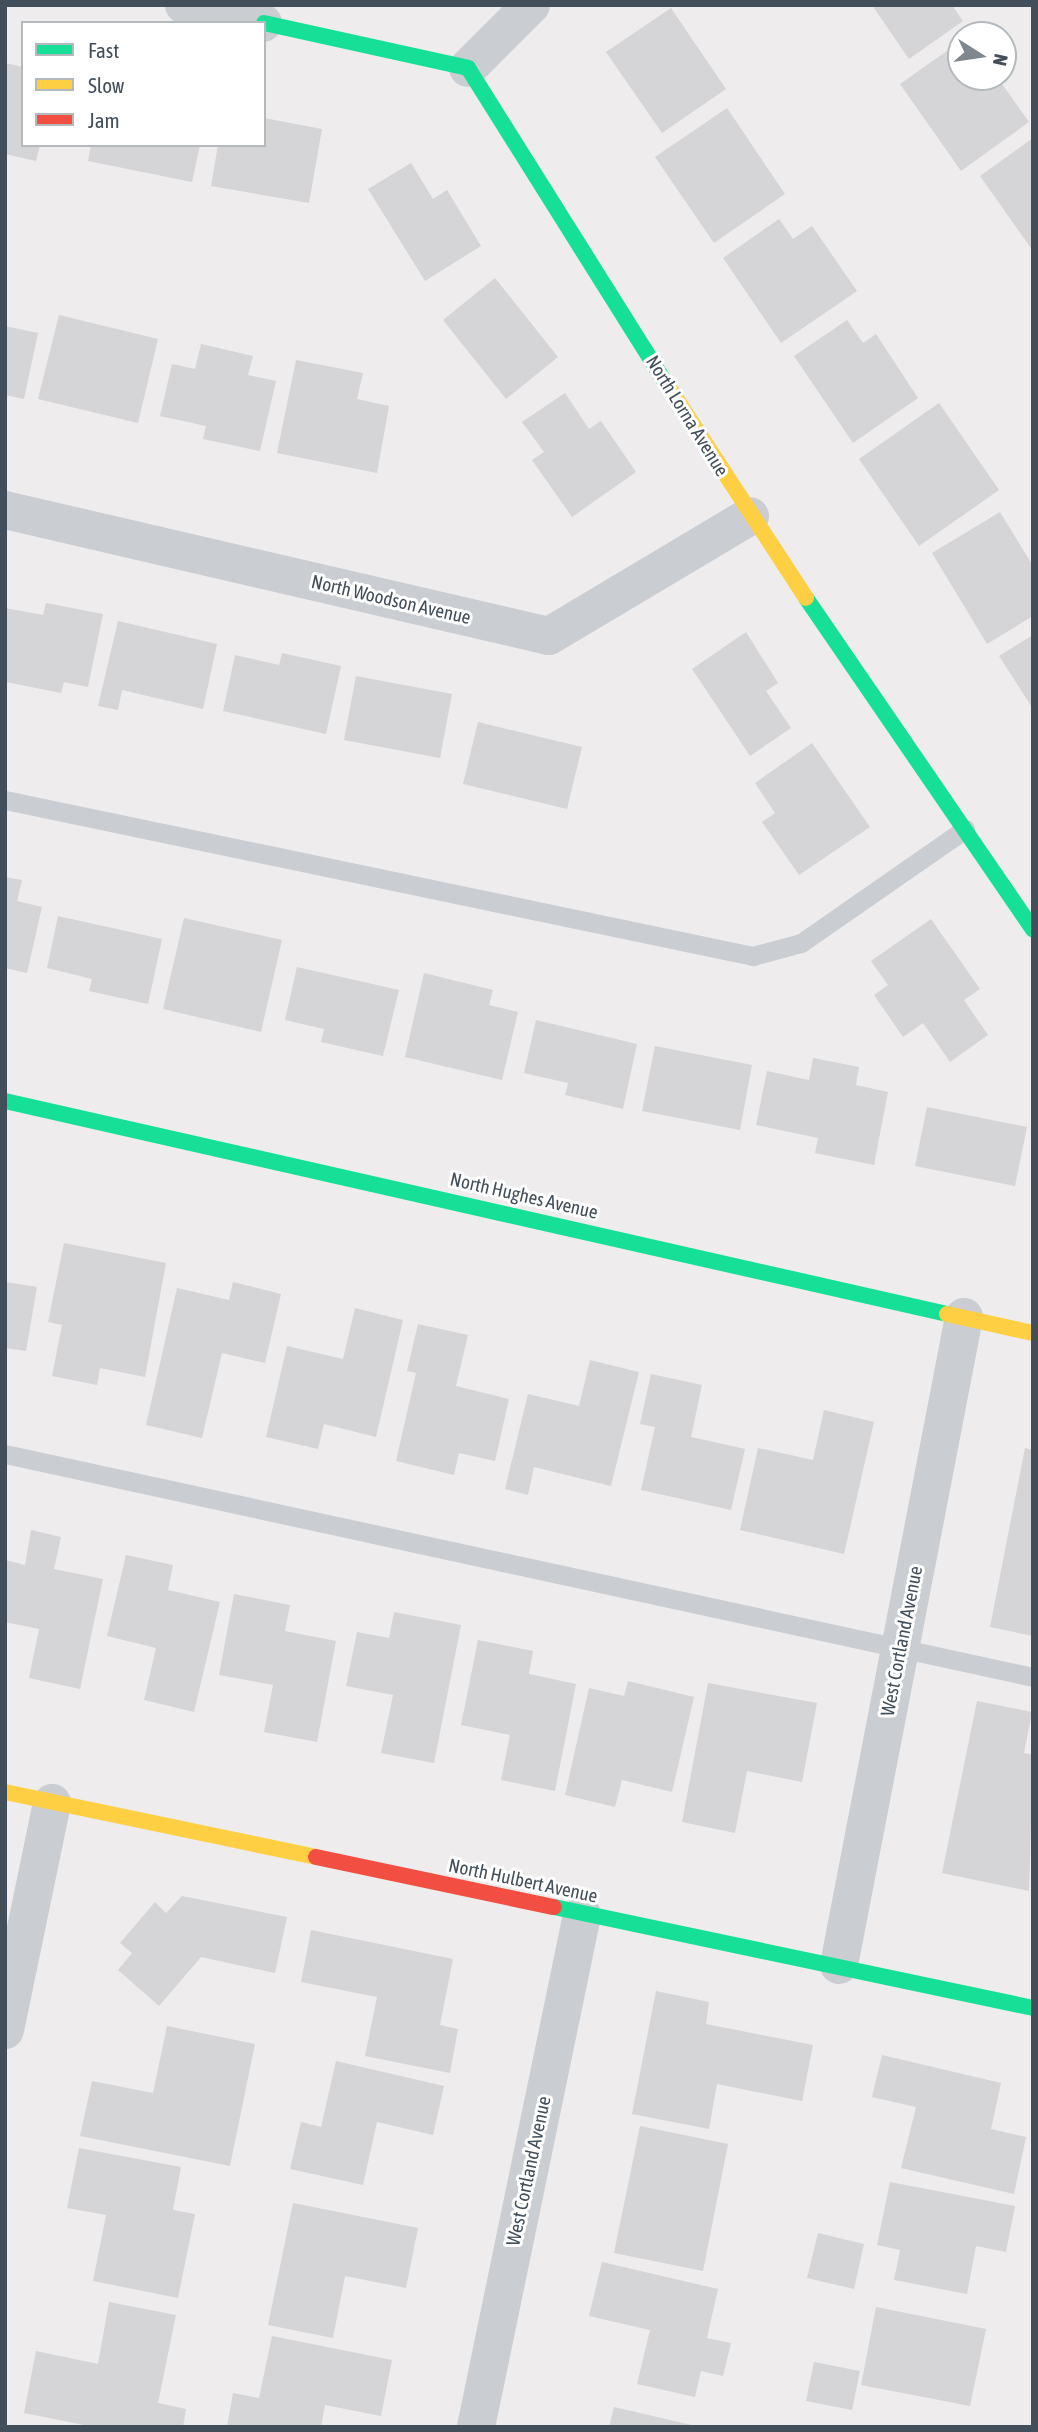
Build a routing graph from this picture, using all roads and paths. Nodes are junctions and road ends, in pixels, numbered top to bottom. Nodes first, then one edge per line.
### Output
1 (184, 5) edge
2 (531, 5) edge
3 (255, 21) edge
4 (266, 23) edge
5 (468, 68) junction
6 (5, 510) edge
7 (750, 516) junction
8 (5, 800) edge
9 (965, 829) junction
10 (1033, 930) edge
11 (5, 1101) edge
12 (964, 1317) junction
13 (1033, 1333) edge
14 (5, 1454) edge
15 (900, 1648) junction
16 (1033, 1676) edge
17 (5, 1792) edge
18 (52, 1803) junction
19 (582, 1915) junction
20 (839, 1965) junction
21 (1033, 2008) edge
22 (5, 2030) edge
23 (476, 2427) edge

1 - 3 street
2 - 5 street
4 - 5 street
5 - 7 street, North Lorna Avenue
6 - 7 street, North Woodson Avenue
7 - 9 street, North Lorna Avenue
8 - 9 lane
9 - 10 street, North Lorna Avenue
11 - 12 street, North Hughes Avenue
12 - 13 street, North Hughes Avenue
12 - 15 street, West Cortland Avenue
14 - 15 lane
15 - 16 lane
15 - 20 street, West Cortland Avenue
17 - 18 street, North Hulbert Avenue
18 - 19 street, North Hulbert Avenue
18 - 22 street
19 - 20 street, North Hulbert Avenue
19 - 23 street, West Cortland Avenue
20 - 21 street, North Hulbert Avenue

